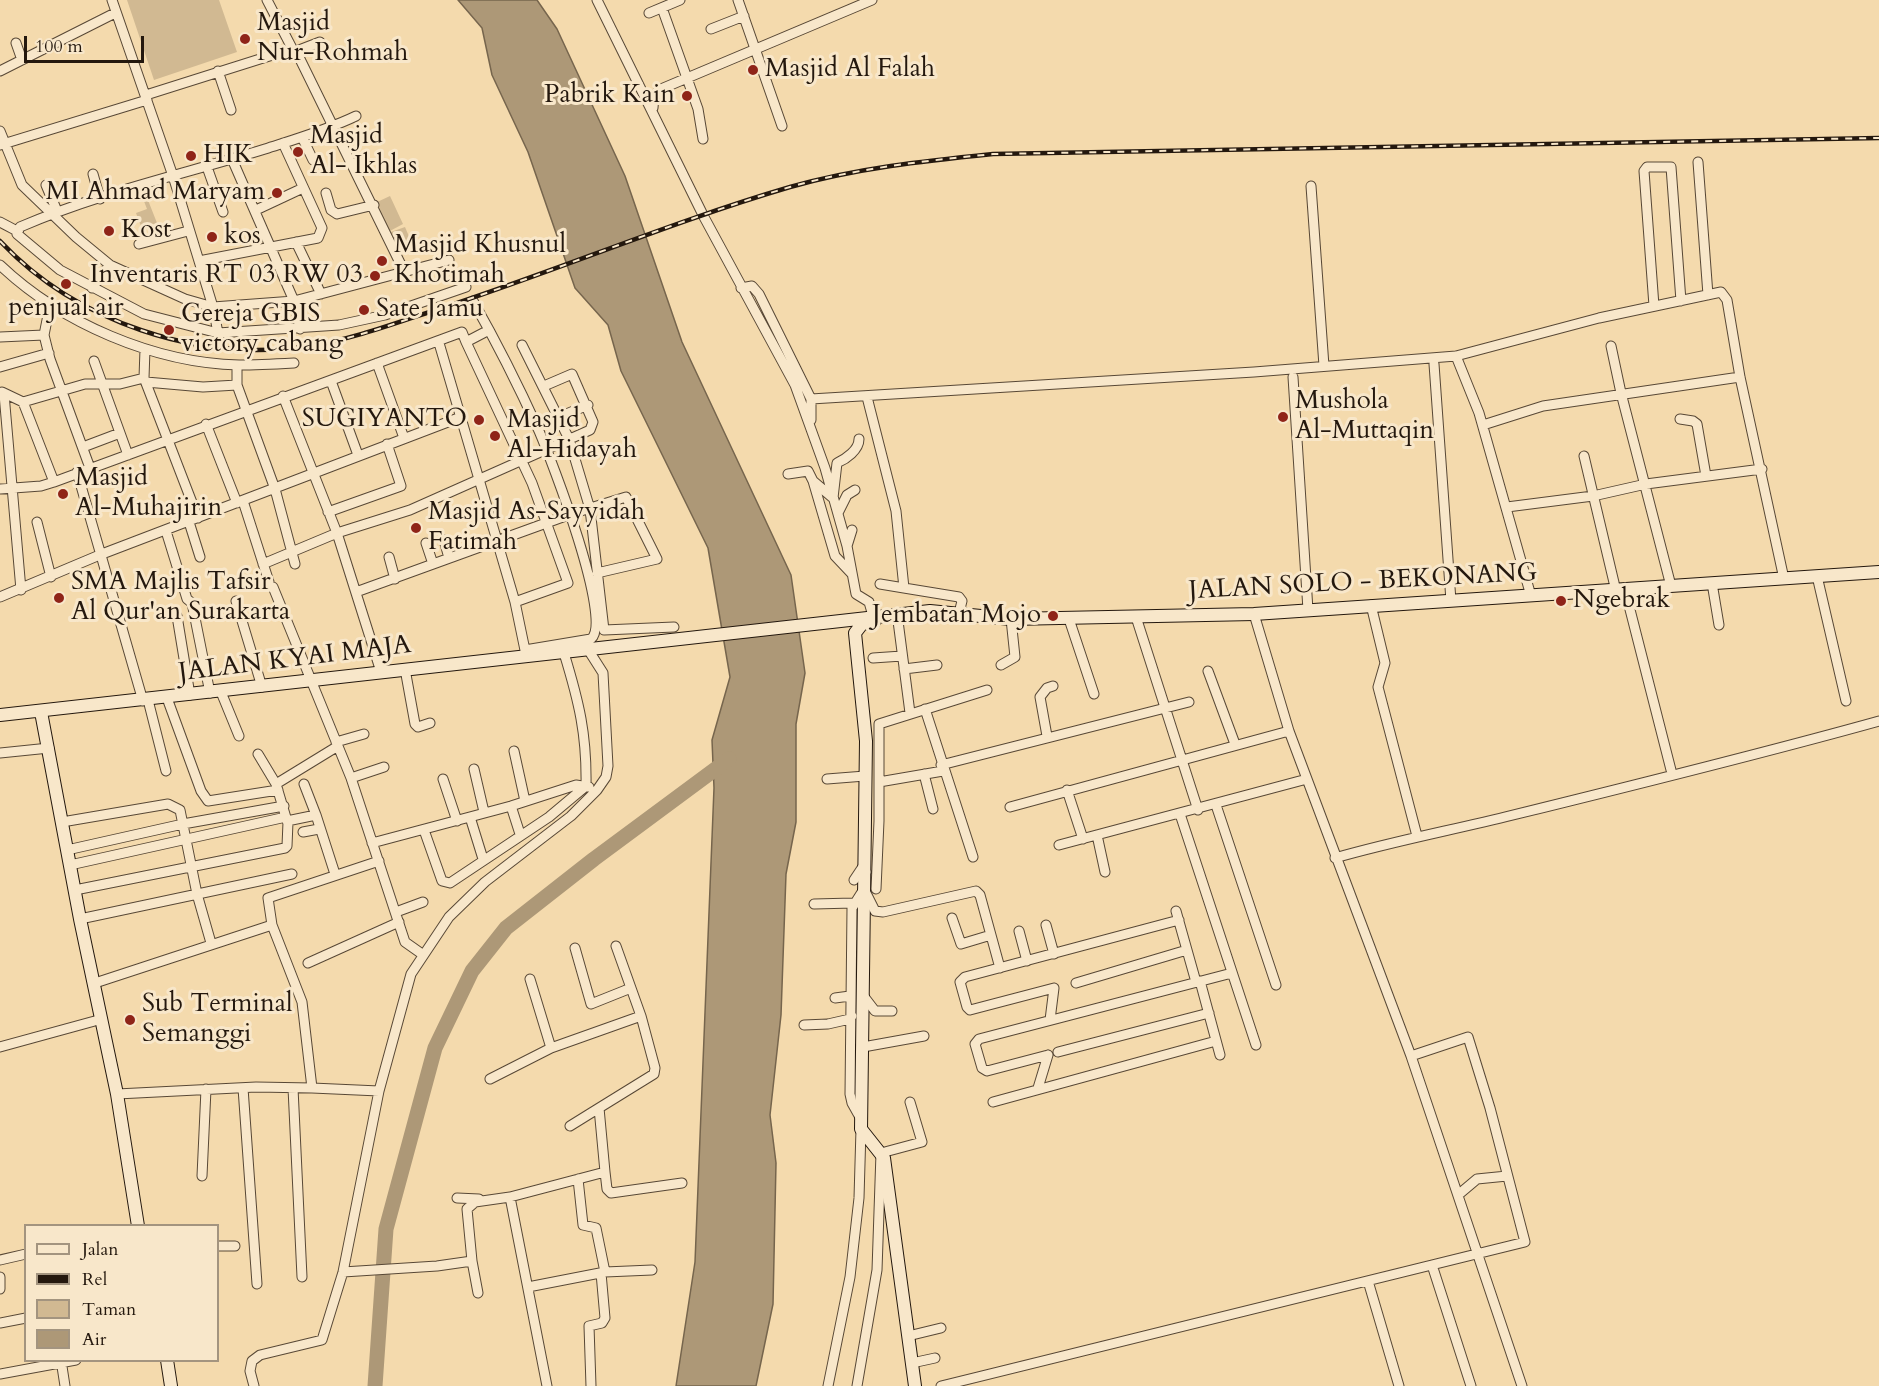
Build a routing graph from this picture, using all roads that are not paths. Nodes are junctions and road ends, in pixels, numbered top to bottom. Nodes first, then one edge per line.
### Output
1 (112, 0) edge
2 (267, 0) edge
3 (597, 0) edge
4 (680, 0) edge
5 (738, 0) edge
6 (872, 0) edge
7 (664, 4) edge
8 (115, 13) junction
9 (649, 13) dead end
10 (744, 16) junction
11 (711, 29) dead end
12 (320, 42) dead end
13 (16, 43) dead end
14 (757, 50) junction
15 (294, 52) junction
16 (22, 60) junction
17 (0, 71) edge
18 (218, 71) junction
19 (688, 79) junction
20 (146, 97) junction
21 (231, 110) dead end
22 (653, 111) junction
23 (356, 116) dead end
24 (782, 126) dead end
25 (333, 127) junction
26 (0, 131) edge
27 (302, 137) junction
28 (703, 139) dead end
29 (283, 143) junction
30 (2, 144) edge
31 (232, 159) junction
32 (313, 160) dead end
33 (1698, 162) dead end
34 (207, 167) junction
35 (93, 174) dead end
36 (173, 176) junction
37 (46, 184) dead end
38 (1311, 186) dead end
39 (303, 188) junction
40 (326, 193) dead end
41 (100, 199) junction
42 (374, 205) junction
43 (256, 210) junction
44 (54, 212) junction
45 (223, 212) dead end
46 (0, 222) edge
47 (17, 231) junction
48 (188, 231) junction
49 (296, 242) junction
50 (139, 244) dead end
51 (270, 246) junction
52 (449, 260) dead end
53 (199, 261) junction
54 (0, 265) edge
55 (110, 265) junction
56 (404, 271) junction
57 (466, 287) dead end
58 (92, 288) junction
59 (741, 288) junction
60 (321, 294) junction
61 (1708, 295) junction
62 (294, 301) junction
63 (473, 301) dead end
64 (1681, 301) junction
65 (50, 305) junction
66 (213, 306) junction
67 (1654, 306) junction
68 (300, 329) junction
69 (489, 330) junction
70 (218, 333) junction
71 (44, 335) junction
72 (0, 337) edge
73 (466, 342) junction
74 (439, 343) junction
75 (522, 345) dead end
76 (1611, 346) dead end
77 (145, 349) junction
78 (49, 353) junction
79 (1456, 356) junction
80 (94, 361) dead end
81 (294, 363) dead end
82 (377, 363) junction
83 (1434, 364) dead end
84 (237, 365) junction
85 (1324, 366) junction
86 (0, 367) edge
87 (1293, 377) dead end
88 (1740, 377) junction
89 (145, 380) junction
90 (331, 381) junction
91 (103, 384) junction
92 (237, 385) junction
93 (544, 386) junction
94 (61, 389) junction
95 (2, 392) edge
96 (1621, 393) junction
97 (283, 396) junction
98 (867, 397) junction
99 (812, 399) junction
100 (23, 402) junction
101 (588, 405) junction
102 (245, 410) junction
103 (461, 417) junction
104 (559, 417) junction
105 (1680, 419) dead end
106 (206, 424) junction
107 (1483, 425) junction
108 (811, 426) junction
109 (120, 433) junction
110 (405, 438) junction
111 (569, 439) junction
112 (859, 439) dead end
113 (168, 440) junction
114 (387, 444) junction
115 (84, 447) junction
116 (545, 449) junction
117 (128, 455) junction
118 (358, 455) junction
119 (1584, 456) dead end
120 (521, 459) junction
121 (90, 468) junction
122 (1762, 469) junction
123 (77, 472) junction
124 (314, 473) junction
125 (788, 474) dead end
126 (1706, 476) junction
127 (478, 481) junction
128 (813, 481) junction
129 (54, 482) junction
130 (1646, 484) junction
131 (10, 488) junction
132 (0, 489) edge
133 (275, 489) junction
134 (855, 490) dead end
135 (1593, 495) junction
136 (833, 498) junction
137 (240, 502) junction
138 (1506, 507) junction
139 (590, 509) junction
140 (328, 512) junction
141 (838, 513) junction
142 (571, 514) junction
143 (194, 520) junction
144 (37, 522) dead end
145 (548, 524) junction
146 (852, 530) dead end
147 (166, 531) junction
148 (337, 533) junction
149 (444, 540) dead end
150 (496, 542) junction
151 (426, 543) dead end
152 (847, 546) junction
153 (292, 551) junction
154 (102, 554) junction
155 (200, 557) dead end
156 (389, 557) dead end
157 (449, 558) junction
158 (263, 564) junction
159 (295, 564) dead end
160 (434, 564) junction
161 (1879, 572) edge
162 (597, 573) junction
163 (854, 576) junction
164 (1817, 576) junction
165 (51, 577) junction
166 (395, 579) junction
167 (1784, 579) junction
168 (880, 584) dead end
169 (1712, 584) junction
170 (1671, 586) junction
171 (903, 588) junction
172 (21, 590) junction
173 (1621, 591) junction
174 (356, 592) junction
175 (1531, 596) junction
176 (0, 597) edge
177 (236, 600) dead end
178 (1451, 601) junction
179 (515, 602) junction
180 (1371, 605) junction
181 (1308, 610) junction
182 (965, 614) junction
183 (1254, 614) junction
184 (177, 616) dead end
185 (873, 616) junction
186 (1136, 617) junction
187 (1011, 619) junction
188 (1069, 619) junction
189 (898, 621) junction
190 (1719, 625) dead end
191 (674, 627) dead end
192 (593, 650) junction
193 (564, 653) junction
194 (526, 654) junction
195 (903, 656) junction
196 (873, 658) dead end
197 (937, 665) dead end
198 (1001, 665) dead end
199 (405, 669) junction
200 (904, 669) junction
201 (381, 672) junction
202 (1208, 672) dead end
203 (314, 681) junction
204 (1053, 686) dead end
205 (262, 687) junction
206 (987, 690) dead end
207 (216, 692) junction
208 (1094, 694) dead end
209 (190, 695) junction
210 (167, 698) junction
211 (145, 700) junction
212 (1846, 701) dead end
213 (1189, 702) dead end
214 (1166, 708) junction
215 (925, 709) junction
216 (41, 712) junction
217 (910, 712) junction
218 (0, 713) edge
219 (1879, 721) edge
220 (430, 723) dead end
221 (1289, 731) junction
222 (364, 734) dead end
223 (239, 736) dead end
224 (1047, 736) junction
225 (337, 744) junction
226 (1235, 744) junction
227 (49, 748) junction
228 (514, 751) dead end
229 (0, 753) edge
230 (258, 754) dead end
231 (1183, 758) junction
232 (384, 767) dead end
233 (942, 768) junction
234 (474, 769) dead end
235 (1671, 770) dead end
236 (166, 771) dead end
237 (924, 774) junction
238 (865, 776) junction
239 (351, 778) junction
240 (443, 779) dead end
241 (827, 779) dead end
242 (1306, 779) junction
243 (879, 782) junction
244 (304, 784) dead end
245 (586, 786) junction
246 (277, 787) junction
247 (597, 790) junction
248 (1067, 790) junction
249 (525, 801) junction
250 (1216, 805) junction
251 (284, 806) junction
252 (511, 806) junction
253 (1010, 807) dead end
254 (933, 809) dead end
255 (1198, 810) junction
256 (484, 812) junction
257 (1180, 814) junction
258 (316, 815) junction
259 (470, 817) junction
260 (287, 820) junction
261 (457, 821) junction
262 (62, 822) junction
263 (183, 824) junction
264 (319, 829) junction
265 (424, 830) junction
266 (303, 832) dead end
267 (520, 834) junction
268 (1096, 835) junction
269 (1417, 836) junction
270 (186, 839) junction
271 (1083, 839) junction
272 (372, 843) junction
273 (1059, 845) dead end
274 (67, 850) junction
275 (973, 857) dead end
276 (1335, 858) junction
277 (483, 859) junction
278 (379, 861) junction
279 (70, 865) junction
280 (190, 865) junction
281 (864, 868) junction
282 (1106, 872) dead end
283 (292, 874) dead end
284 (335, 874) junction
285 (854, 880) dead end
286 (864, 889) junction
287 (75, 890) junction
288 (197, 894) junction
289 (423, 902) dead end
290 (853, 903) junction
291 (814, 904) dead end
292 (396, 912) junction
293 (952, 918) dead end
294 (80, 919) junction
295 (399, 922) junction
296 (272, 925) junction
297 (1046, 925) dead end
298 (1019, 931) dead end
299 (991, 936) junction
300 (211, 943) junction
301 (616, 946) dead end
302 (575, 948) dead end
303 (1186, 950) junction
304 (422, 954) junction
305 (1054, 954) junction
306 (1027, 961) junction
307 (308, 963) dead end
308 (1000, 968) junction
309 (1232, 973) junction
310 (530, 979) dead end
311 (1198, 982) junction
312 (95, 983) junction
313 (1076, 983) dead end
314 (1276, 985) dead end
315 (631, 988) junction
316 (858, 997) junction
317 (835, 998) dead end
318 (892, 1011) dead end
319 (1209, 1013) junction
320 (641, 1016) junction
321 (102, 1019) junction
322 (850, 1019) junction
323 (1050, 1020) junction
324 (804, 1025) dead end
325 (924, 1036) dead end
326 (1216, 1041) junction
327 (1256, 1046) dead end
328 (0, 1047) edge
329 (863, 1047) junction
330 (551, 1048) junction
331 (1058, 1052) dead end
332 (1220, 1055) dead end
333 (1411, 1056) junction
334 (490, 1079) dead end
335 (243, 1088) junction
336 (293, 1088) junction
337 (312, 1088) junction
338 (1038, 1088) junction
339 (207, 1089) junction
340 (379, 1092) junction
341 (117, 1094) junction
342 (910, 1102) dead end
343 (993, 1102) dead end
344 (599, 1108) junction
345 (570, 1126) dead end
346 (870, 1138) junction
347 (605, 1172) junction
348 (202, 1176) dead end
349 (1507, 1176) junction
350 (578, 1179) junction
351 (682, 1183) dead end
352 (1458, 1195) junction
353 (510, 1197) junction
354 (457, 1198) dead end
355 (138, 1224) edge
356 (219, 1246) edge
357 (235, 1246) dead end
358 (1477, 1253) junction
359 (24, 1254) edge
360 (0, 1260) edge
361 (471, 1261) junction
362 (1432, 1265) junction
363 (652, 1270) dead end
364 (343, 1272) junction
365 (603, 1272) junction
366 (0, 1277) edge
367 (302, 1277) dead end
368 (1368, 1281) junction
369 (257, 1284) dead end
370 (528, 1287) junction
371 (0, 1289) edge
372 (478, 1293) dead end
373 (24, 1318) edge
374 (0, 1323) edge
375 (941, 1328) dead end
376 (908, 1335) junction
377 (935, 1358) dead end
378 (61, 1362) edge
379 (167, 1362) edge
380 (912, 1363) junction
381 (0, 1374) edge
382 (65, 1386) edge
383 (171, 1386) edge
384 (254, 1386) edge
385 (547, 1386) edge
386 (591, 1386) edge
387 (828, 1386) edge
388 (857, 1386) edge
389 (915, 1386) edge
390 (941, 1386) edge
391 (1399, 1386) edge
392 (1471, 1386) edge
393 (1522, 1386) edge

1 - 8 street
2 - 15 street
3 - 22 street
4 - 7 street
5 - 10 street
6 - 14 street
7 - 9 street
7 - 19 street
8 - 16 street
8 - 20 street
10 - 11 street
10 - 14 street
12 - 15 street
13 - 16 street
14 - 19 street
14 - 24 street
15 - 18 street
15 - 25 street
16 - 17 street
18 - 20 street
18 - 21 street
19 - 22 street
19 - 28 street
20 - 30 street
20 - 36 street
22 - 59 street
23 - 25 street
25 - 27 street
25 - 42 street
26 - 30 street
27 - 29 street
27 - 32 street
29 - 31 street
29 - 39 street
30 - 44 street
31 - 34 street
31 - 43 street
33 - 61 street
34 - 36 street
34 - 45 street
35 - 41 street
36 - 41 street
36 - 48 street
37 - 44 street
38 - 85 street
39 - 43 street
39 - 49 street
40 - 42 street
41 - 44 street
42 - 56 street
43 - 51 street
44 - 47 street
44 - 55 street
46 - 47 street
47 - 58 street
48 - 50 street
48 - 53 street
49 - 51 street
49 - 60 street
51 - 53 street
51 - 62 street
52 - 56 street
53 - 66 street
54 - 65 street
55 - 58 street
55 - 66 street
56 - 60 street
57 - 68 street
58 - 70 street
59 - 99 street
59 - 108 street
60 - 62 street
61 - 64 street
61 - 88 street
62 - 66 street
62 - 68 street
63 - 69 street
64 - 67 street
64 - 67 street
65 - 71 street
65 - 77 street
66 - 70 street
67 - 79 street
68 - 70 street
69 - 73 street
69 - 116 street
71 - 72 street
71 - 78 street
73 - 74 street
73 - 120 street
74 - 82 street
74 - 103 street
75 - 93 street
76 - 96 street
77 - 84 street
77 - 89 street
78 - 86 street
78 - 94 street
79 - 85 street
79 - 107 street
80 - 91 street
81 - 84 street
82 - 90 street
82 - 110 street
83 - 178 street
84 - 92 street
85 - 98 street
87 - 181 street
88 - 96 street
88 - 122 street
89 - 91 street
89 - 92 street
89 - 113 street
90 - 97 street
90 - 118 street
91 - 94 street
91 - 109 street
92 - 102 street
93 - 101 street
93 - 104 street
94 - 100 street
94 - 115 street
95 - 100 street
95 - 131 street
96 - 107 street
96 - 130 street
97 - 102 street
97 - 124 street
98 - 99 street
98 - 171 street
99 - 108 street
100 - 129 street
101 - 104 street
101 - 111 street
102 - 106 street
102 - 133 street
103 - 110 street
103 - 127 street
104 - 111 street
105 - 126 street
106 - 113 street
106 - 137 street
107 - 138 street
108 - 136 street
109 - 115 street
109 - 117 street
110 - 114 street
111 - 116 street
111 - 139 street
112 - 136 street
113 - 117 street
113 - 143 street
114 - 118 street
114 - 140 street
115 - 121 street
116 - 120 street
116 - 142 street
117 - 121 street
118 - 124 street
119 - 135 street
120 - 127 street
120 - 145 street
121 - 123 street
122 - 126 street
122 - 167 street
123 - 129 street
123 - 154 street
124 - 133 street
124 - 140 street
125 - 128 street
126 - 130 street
127 - 148 street
127 - 150 street
128 - 136 street
128 - 163 street
129 - 131 street
130 - 135 street
130 - 170 street
131 - 132 street
131 - 172 street
133 - 137 street
133 - 153 street
134 - 141 street
135 - 138 street
135 - 173 street
136 - 141 street
137 - 143 street
137 - 158 street
138 - 175 street
139 - 142 street
139 - 162 street
139 - 162 street
140 - 148 street
141 - 152 street
142 - 145 street
142 - 194 street
143 - 147 street
143 - 155 street
144 - 165 street
145 - 150 street
145 - 179 street
146 - 152 street
147 - 154 street
147 - 207 street
148 - 153 street
148 - 174 street
149 - 157 street
150 - 157 street
150 - 179 street
151 - 160 street
152 - 163 street
153 - 158 street
153 - 159 street
154 - 165 street
154 - 211 street
156 - 166 street
157 - 160 street
158 - 203 street
160 - 166 street
161 - 164 main road, JALAN SOLO - BEKONANG
162 - 191 street
163 - 185 street
164 - 167 main road, JALAN SOLO - BEKONANG
164 - 212 street
165 - 172 street
166 - 174 street
167 - 169 main road, JALAN SOLO - BEKONANG
168 - 171 street
169 - 170 main road, JALAN SOLO - BEKONANG
169 - 190 street
170 - 173 main road, JALAN SOLO - BEKONANG
171 - 182 street
172 - 176 street
173 - 175 main road, JALAN SOLO - BEKONANG
173 - 235 street
174 - 201 street
175 - 178 main road, JALAN SOLO - BEKONANG
177 - 205 street
178 - 180 main road, JALAN SOLO - BEKONANG
179 - 194 street
180 - 181 main road, JALAN SOLO - BEKONANG
180 - 269 street
181 - 183 main road, JALAN SOLO - BEKONANG
182 - 185 main road, JALAN SOLO - BEKONANG
182 - 187 main road, JALAN SOLO - BEKONANG
182 - 189 main road
183 - 186 main road, JALAN SOLO - BEKONANG
183 - 221 street
184 - 209 street
185 - 192 main road, JALAN SOLO - BEKONANG
186 - 188 main road, JALAN SOLO - BEKONANG
186 - 214 street
187 - 188 main road, JALAN SOLO - BEKONANG
187 - 198 street
188 - 208 street
189 - 195 street
189 - 238 main road
192 - 193 main road, JALAN KYAI MAJA
192 - 247 street
193 - 194 main road, JALAN KYAI MAJA
193 - 245 street
194 - 199 main road, JALAN KYAI MAJA
195 - 196 street
195 - 200 street
197 - 200 street
199 - 201 main road, JALAN KYAI MAJA
199 - 220 street
200 - 217 street
201 - 203 main road, JALAN KYAI MAJA
202 - 226 street
203 - 205 main road, JALAN KYAI MAJA
203 - 225 street
204 - 224 street
205 - 207 main road, JALAN KYAI MAJA
206 - 215 street
207 - 209 main road, JALAN KYAI MAJA
207 - 223 street
209 - 210 main road, JALAN KYAI MAJA
210 - 211 main road, JALAN KYAI MAJA
210 - 246 street
211 - 216 main road, JALAN KYAI MAJA
211 - 236 street
213 - 214 street
214 - 224 street
214 - 231 street
215 - 217 street
215 - 233 street
216 - 218 main road, JALAN KYAI MAJA
216 - 227 main road
217 - 243 street
219 - 269 street
221 - 226 street
221 - 242 street
222 - 225 street
224 - 233 street
225 - 239 street
225 - 246 street
226 - 231 street
227 - 229 street
227 - 262 main road
228 - 249 street
230 - 246 street
231 - 248 street
231 - 255 street
232 - 239 street
233 - 237 street
233 - 275 street
234 - 256 street
237 - 243 street
237 - 254 street
238 - 241 street
238 - 281 main road
239 - 272 street
240 - 261 street
242 - 250 street
242 - 276 street
243 - 281 street
244 - 258 street
245 - 247 street
245 - 249 street
245 - 267 street
246 - 251 street
247 - 304 street
248 - 253 street
248 - 271 street
249 - 252 street
250 - 255 street
250 - 314 street
251 - 260 street
251 - 263 street
252 - 256 street
252 - 267 street
255 - 257 street
256 - 259 street
257 - 268 street
257 - 309 street
258 - 260 street
258 - 264 street
259 - 261 street
259 - 277 street
260 - 270 street
260 - 280 street
261 - 265 street
262 - 263 street
262 - 274 main road
263 - 270 street
263 - 274 street
264 - 266 street
264 - 284 street
265 - 272 street
265 - 277 street
267 - 277 street
268 - 271 street
268 - 282 street
269 - 276 street
270 - 279 street
270 - 280 street
271 - 273 street
272 - 278 street
274 - 279 main road
276 - 333 street
278 - 284 street
278 - 292 street
279 - 287 main road
280 - 287 street
280 - 288 street
281 - 285 street
281 - 286 main road
283 - 288 street
284 - 296 street
286 - 290 street
286 - 299 street
286 - 316 main road
287 - 294 main road
288 - 294 street
288 - 300 street
289 - 292 street
290 - 291 street
290 - 316 street
292 - 295 street
293 - 299 street
294 - 312 main road
295 - 304 street
295 - 307 street
296 - 300 street
296 - 337 street
297 - 305 street
298 - 306 street
299 - 308 street
300 - 312 street
301 - 315 street
302 - 315 street
303 - 305 street
303 - 311 street
303 - 313 street
304 - 340 street
305 - 306 street
306 - 308 street
308 - 323 street
309 - 311 street
309 - 327 street
310 - 330 street
311 - 319 street
311 - 323 street
312 - 321 main road
315 - 320 street
316 - 317 street
316 - 318 street
316 - 322 street
316 - 329 main road
319 - 326 street
319 - 331 street
320 - 330 street
320 - 344 street
321 - 328 street
321 - 341 main road
322 - 324 street
322 - 346 street
323 - 338 street
325 - 329 street
326 - 332 street
326 - 338 street
329 - 346 main road
330 - 334 street
333 - 349 street
333 - 352 street
335 - 336 street
335 - 339 street
335 - 369 street
336 - 337 street
336 - 367 street
337 - 340 street
338 - 343 street
339 - 341 street
339 - 348 street
340 - 364 street
341 - 355 main road
342 - 346 street
344 - 345 street
344 - 347 street
346 - 376 main road
346 - 387 street
346 - 388 street
347 - 350 street
347 - 351 street
349 - 352 street
349 - 358 street
350 - 353 street
350 - 365 street
352 - 358 street
353 - 354 street
353 - 361 street
353 - 370 street
356 - 357 street
358 - 362 street
358 - 393 street
359 - 360 street
361 - 364 street
361 - 372 street
362 - 368 street
362 - 392 street
363 - 365 street
364 - 384 street
365 - 370 street
365 - 386 street
366 - 371 street
368 - 390 street
368 - 391 street
370 - 385 street
373 - 374 street
375 - 376 street
376 - 380 main road
377 - 380 street
378 - 381 street
378 - 382 street
379 - 383 main road
380 - 389 main road

